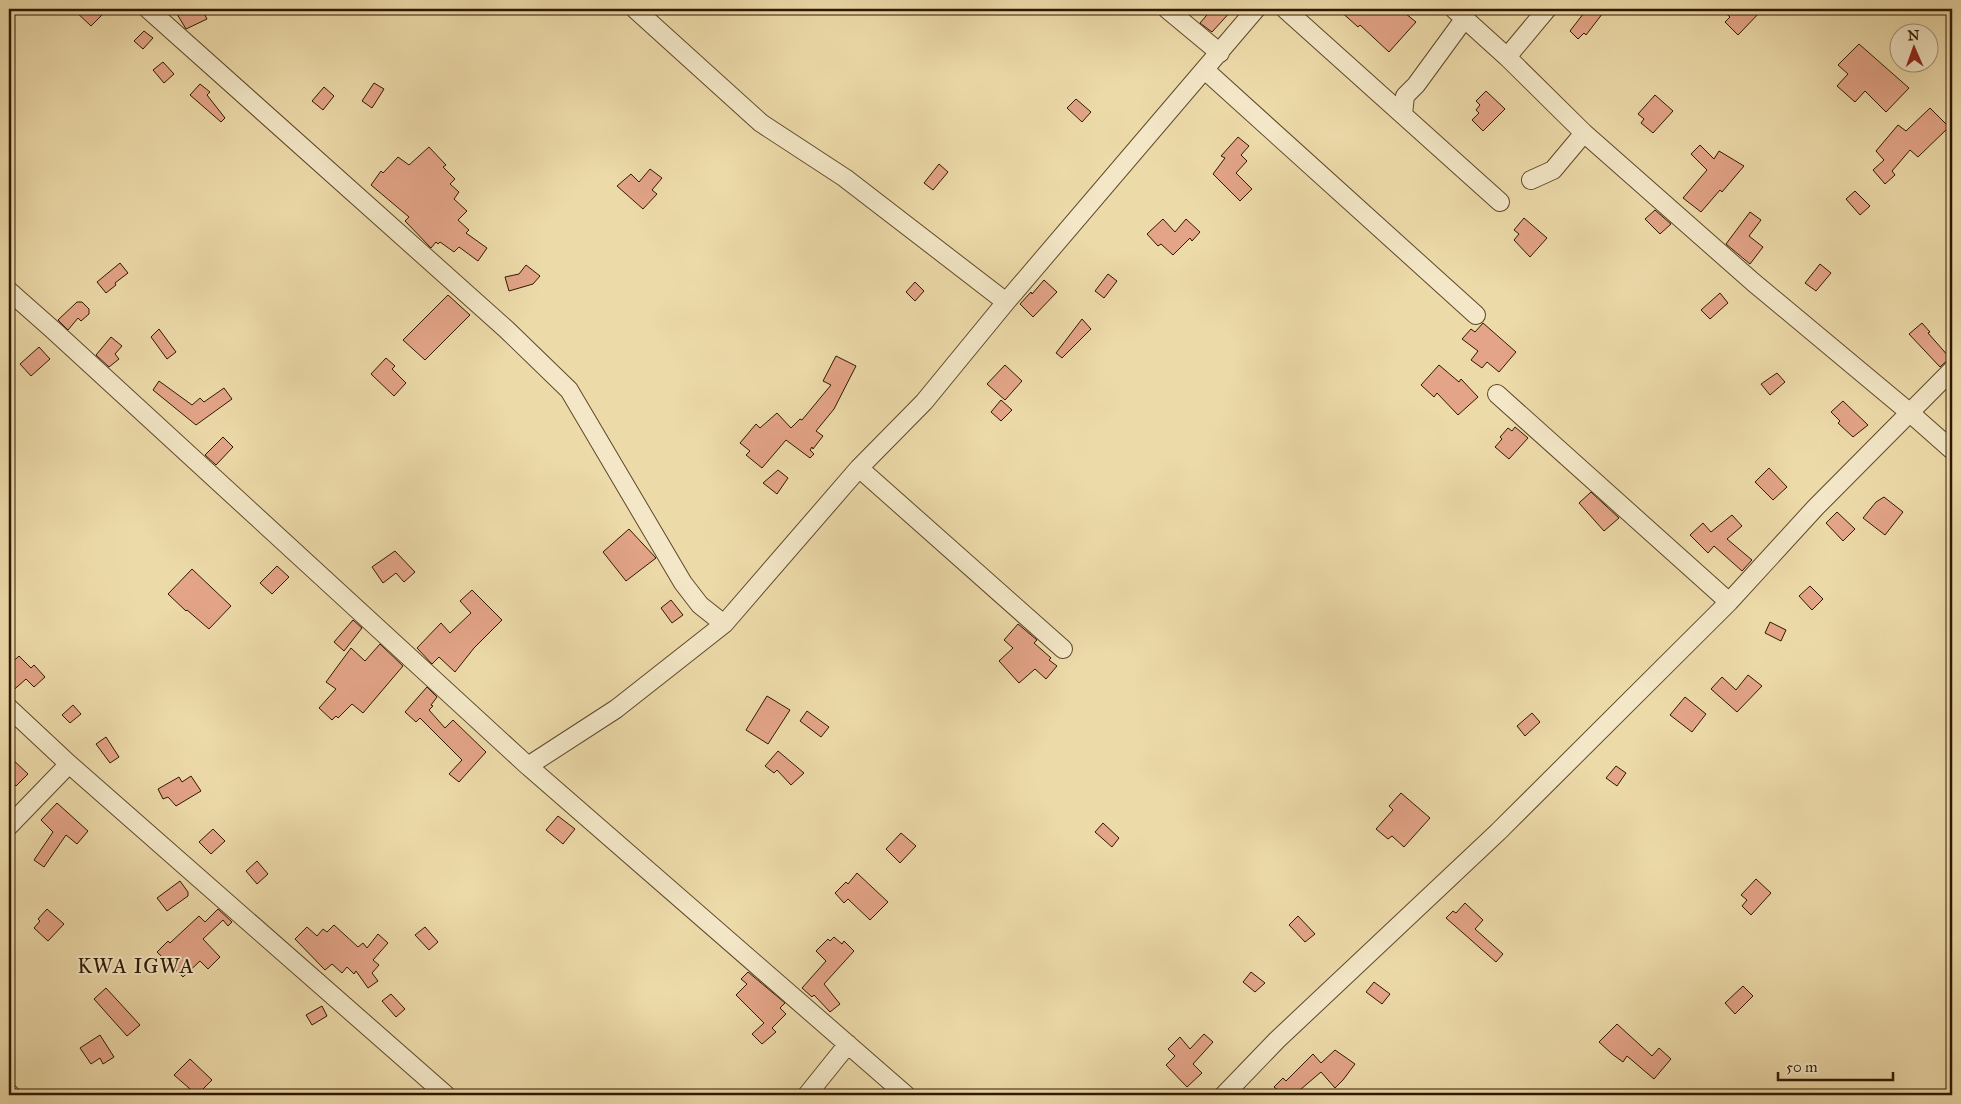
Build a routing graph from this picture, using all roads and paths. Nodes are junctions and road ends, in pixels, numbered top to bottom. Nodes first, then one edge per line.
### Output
1 (148, 9) edge
2 (635, 9) edge
3 (1167, 9) edge
4 (1256, 9) edge
5 (1284, 9) edge
6 (1547, 9) edge
7 (1460, 14) edge
8 (1220, 53) junction
9 (1507, 57) junction
10 (1205, 70) junction
11 (1403, 114) junction
12 (1584, 133) junction
13 (1531, 180) dead end
14 (1500, 202) dead end
15 (9, 291) edge
16 (1006, 302) junction
17 (1476, 315) dead end
18 (1952, 370) edge
19 (1497, 394) dead end
20 (1909, 412) junction
21 (1952, 450) edge
22 (860, 468) junction
23 (1729, 602) junction
24 (724, 624) junction
25 (1063, 649) dead end
26 (9, 708) edge
27 (70, 764) junction
28 (528, 766) junction
29 (9, 826) edge
30 (848, 1044) junction
31 (446, 1095) edge
32 (807, 1095) edge
33 (906, 1095) edge
34 (1224, 1095) edge

1 - 24 street
2 - 16 street
3 - 8 street
4 - 8 street
5 - 11 street
6 - 9 street
7 - 9 street
7 - 11 street
8 - 10 street
9 - 12 street
10 - 16 street
10 - 17 street
11 - 14 street
12 - 13 street
12 - 20 street
15 - 28 street
16 - 22 street
18 - 20 street
19 - 23 street
20 - 21 street
20 - 23 street
22 - 24 street
22 - 25 street
23 - 34 street
24 - 28 street
26 - 27 street
27 - 29 street
27 - 31 street
28 - 30 street
30 - 32 street
30 - 33 street

